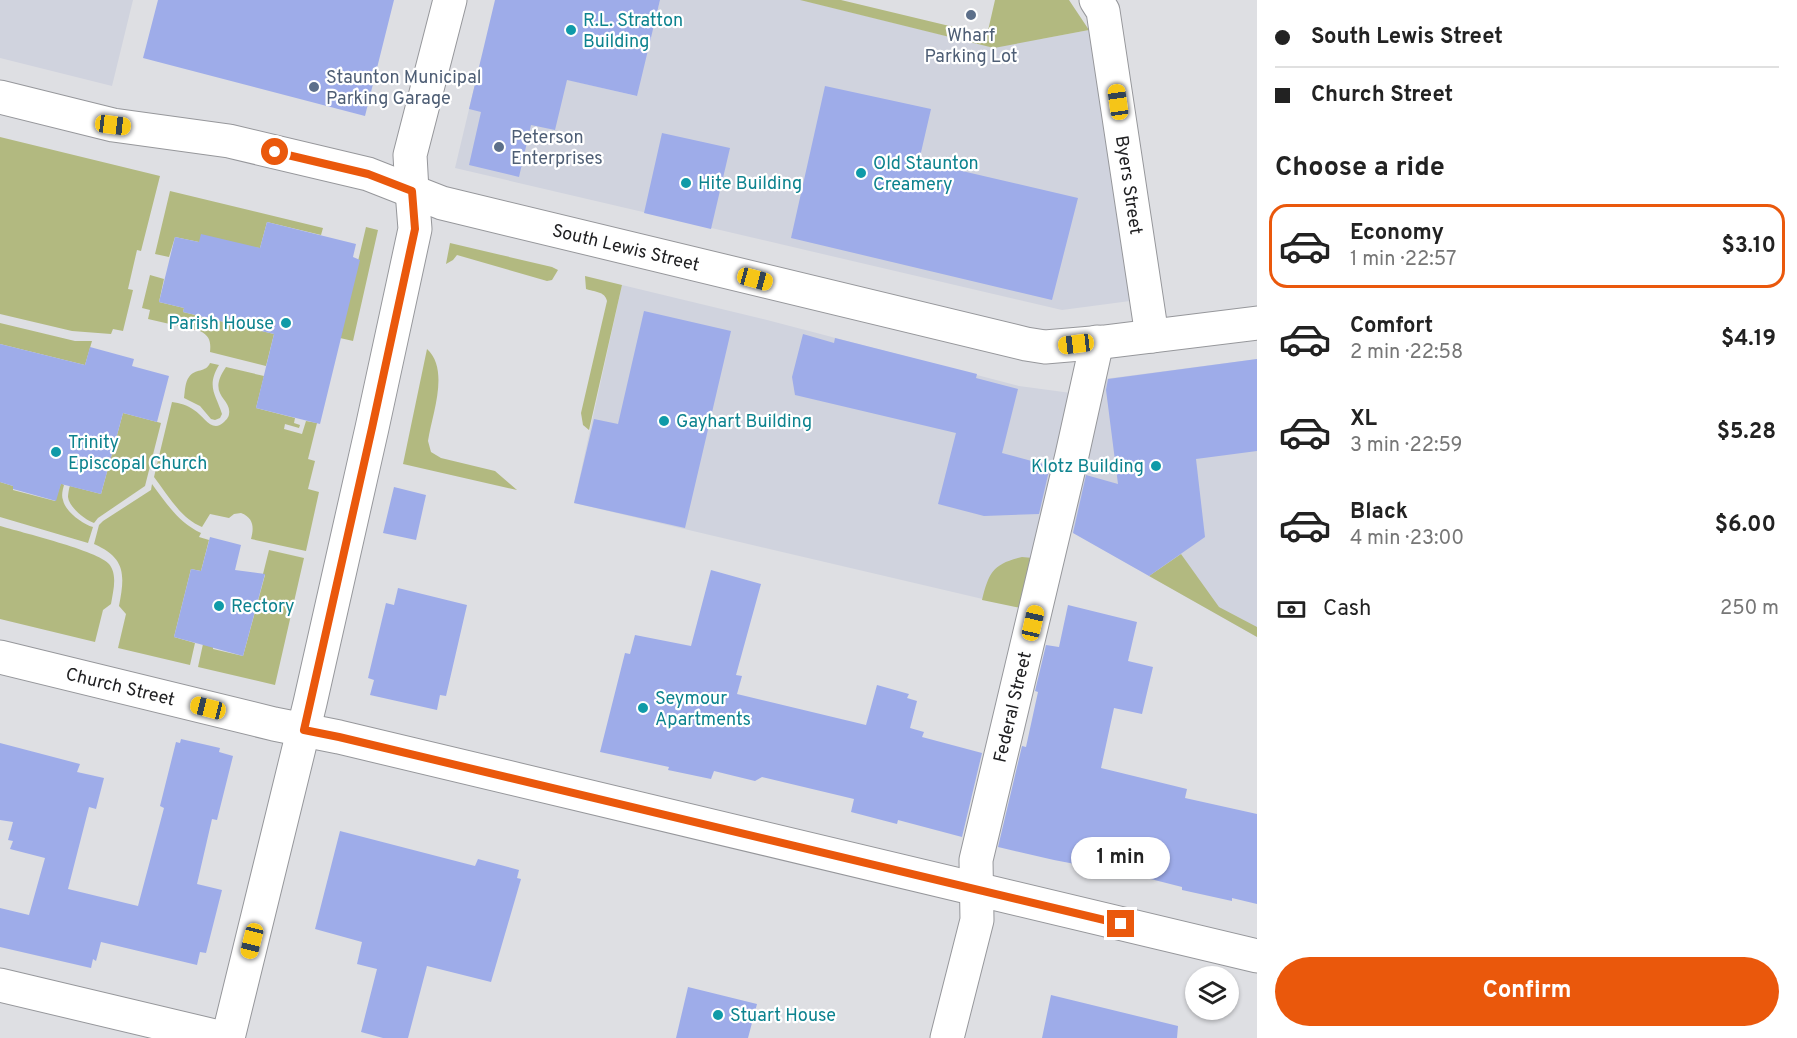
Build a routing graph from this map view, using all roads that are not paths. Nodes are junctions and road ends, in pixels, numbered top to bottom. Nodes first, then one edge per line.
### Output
1 (450, 0) edge
2 (1096, 0) edge
3 (0, 97) edge
4 (412, 191) junction
5 (1257, 323) edge
6 (1152, 336) junction
7 (1097, 342) junction
8 (0, 657) edge
9 (304, 730) junction
10 (977, 889) junction
11 (1257, 956) edge
12 (0, 985) edge
13 (223, 1038) edge
14 (228, 1038) edge
15 (947, 1038) edge

1 - 4 street
2 - 6 street, Byers Street
3 - 4 street, South Lewis Street
4 - 7 street, South Lewis Street
4 - 9 street
5 - 6 street, South Lewis Street
6 - 7 street, South Lewis Street
7 - 10 street, Federal Street
8 - 9 street, Church Street
9 - 10 street, Church Street
9 - 14 street
10 - 11 street, Church Street
10 - 15 street, Federal Street
12 - 13 street

